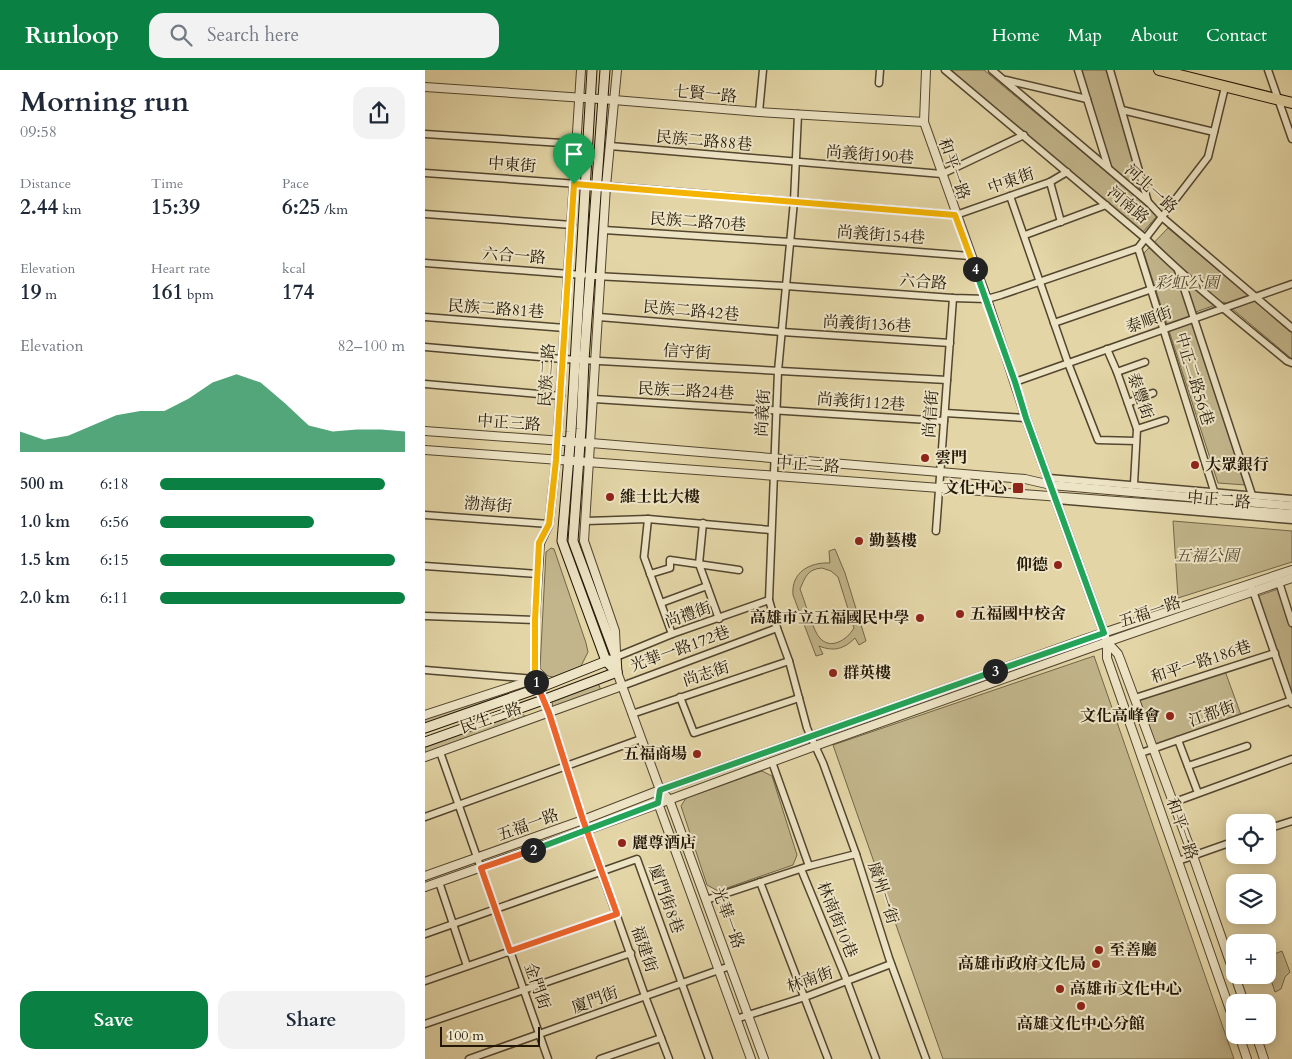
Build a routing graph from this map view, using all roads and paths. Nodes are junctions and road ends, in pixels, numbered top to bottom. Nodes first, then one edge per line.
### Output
1 (581, 70) edge
2 (592, 70) edge
3 (605, 70) edge
4 (617, 70) edge
5 (763, 70) edge
6 (880, 70) edge
7 (926, 70) edge
8 (945, 70) edge
9 (992, 70) edge
10 (1079, 70) edge
11 (1111, 70) edge
12 (1159, 70) edge
13 (1268, 70) edge
14 (1005, 80) junction
15 (879, 83) dead end
16 (425, 87) edge
17 (1225, 87) junction
18 (579, 98) junction
19 (590, 98) junction
20 (1087, 99) junction
21 (603, 100) junction
22 (614, 100) junction
23 (1278, 100) junction
24 (1292, 103) edge
25 (1122, 110) junction
26 (759, 112) junction
27 (798, 114) junction
28 (924, 122) junction
29 (1214, 132) junction
30 (425, 134) edge
31 (1024, 135) junction
32 (1292, 139) edge
33 (577, 144) junction
34 (610, 146) junction
35 (796, 163) junction
36 (1108, 168) junction
37 (1067, 172) junction
38 (425, 173) edge
39 (942, 174) junction
40 (1050, 182) junction
41 (574, 184) junction
42 (585, 185) junction
43 (602, 186) junction
44 (1010, 196) junction
45 (794, 201) junction
46 (1149, 203) junction
47 (1106, 205) junction
48 (425, 214) edge
49 (955, 215) junction
50 (1163, 218) junction
51 (1061, 222) junction
52 (572, 225) junction
53 (604, 230) junction
54 (1025, 235) junction
55 (1146, 239) junction
56 (791, 242) junction
57 (1138, 248) junction
58 (970, 256) junction
59 (425, 262) edge
60 (1177, 269) junction
61 (568, 274) junction
62 (580, 275) junction
63 (591, 276) junction
64 (601, 276) junction
65 (1039, 282) junction
66 (1292, 284) edge
67 (787, 286) junction
68 (1152, 290) junction
69 (1255, 296) junction
70 (953, 298) junction
71 (987, 299) junction
72 (1223, 308) junction
73 (425, 317) edge
74 (599, 317) junction
75 (1193, 318) junction
76 (1054, 324) junction
77 (565, 328) junction
78 (1292, 328) edge
79 (1164, 329) junction
80 (782, 332) junction
81 (950, 343) junction
82 (425, 348) edge
83 (1107, 349) junction
84 (563, 359) junction
85 (579, 359) junction
86 (595, 360) junction
87 (1145, 362) dead end
88 (1068, 363) junction
89 (1292, 363) edge
90 (778, 371) junction
91 (1117, 372) junction
92 (947, 380) junction
93 (1015, 382) junction
94 (425, 384) edge
95 (1153, 394) dead end
96 (561, 396) junction
97 (594, 399) junction
98 (1128, 403) junction
99 (777, 410) junction
100 (945, 412) junction
101 (1026, 418) junction
102 (1165, 420) dead end
103 (944, 421) junction
104 (1137, 429) junction
105 (425, 431) edge
106 (557, 440) junction
107 (570, 441) junction
108 (1136, 441) junction
109 (580, 442) junction
110 (591, 443) junction
111 (425, 450) edge
112 (775, 459) junction
113 (556, 460) junction
114 (574, 461) junction
115 (589, 462) junction
116 (940, 473) junction
117 (773, 476) junction
118 (1050, 482) junction
119 (1134, 484) junction
120 (939, 489) junction
121 (1214, 491) junction
122 (1252, 495) junction
123 (1056, 498) junction
124 (1292, 499) edge
125 (1292, 506) edge
126 (1292, 514) edge
127 (425, 515) edge
128 (647, 519) junction
129 (1292, 520) edge
130 (585, 521) junction
131 (703, 523) junction
132 (549, 524) junction
133 (771, 530) junction
134 (936, 531) dead end
135 (562, 541) joint
136 (573, 541) joint
137 (584, 541) joint
138 (699, 564) junction
139 (425, 566) edge
140 (739, 570) dead end
141 (1292, 570) edge
142 (538, 574) junction
143 (650, 574) junction
144 (1292, 578) edge
145 (1278, 579) junction
146 (707, 586) junction
147 (1252, 588) junction
148 (769, 600) junction
149 (661, 603) junction
150 (425, 616) edge
151 (719, 618) junction
152 (535, 620) junction
153 (1292, 623) edge
154 (777, 628) junction
155 (1104, 633) junction
156 (671, 634) junction
157 (1107, 642) junction
158 (1275, 652) junction
159 (616, 657) junction
160 (789, 660) junction
161 (606, 661) junction
162 (425, 670) edge
163 (617, 672) junction
164 (535, 678) junction
165 (622, 686) junction
166 (539, 688) junction
167 (679, 697) junction
168 (799, 698) junction
169 (1135, 698) junction
170 (543, 700) junction
171 (1292, 702) edge
172 (549, 713) junction
173 (632, 714) junction
174 (425, 715) edge
175 (425, 728) edge
176 (811, 736) junction
177 (641, 739) junction
178 (1179, 740) junction
179 (425, 742) edge
180 (816, 746) junction
181 (1247, 746) dead end
182 (1153, 749) junction
183 (440, 752) junction
184 (1141, 754) junction
185 (425, 757) edge
186 (1292, 759) edge
187 (772, 762) junction
188 (567, 766) junction
189 (1188, 766) junction
190 (660, 790) junction
191 (1198, 793) junction
192 (669, 799) junction
193 (1172, 802) junction
194 (658, 803) junction
195 (459, 805) junction
196 (425, 817) edge
197 (583, 820) junction
198 (1292, 821) edge
199 (1276, 827) edge
200 (587, 830) junction
201 (1226, 844) edge
202 (856, 854) junction
203 (1193, 856) junction
204 (477, 858) junction
205 (1178, 861) junction
206 (481, 868) junction
207 (805, 868) junction
208 (602, 871) junction
209 (425, 876) edge
210 (439, 882) junction
211 (760, 882) junction
212 (425, 888) edge
213 (706, 900) junction
214 (495, 910) junction
215 (617, 914) junction
216 (453, 924) junction
217 (425, 934) edge
218 (510, 951) junction
219 (631, 954) junction
220 (891, 964) junction
221 (467, 966) junction
222 (730, 966) junction
223 (719, 969) junction
224 (425, 981) edge
225 (847, 981) junction
226 (682, 982) junction
227 (524, 990) junction
228 (1241, 994) edge
229 (645, 996) junction
230 (805, 997) junction
231 (1226, 998) edge
232 (748, 1015) junction
233 (736, 1019) junction
234 (425, 1024) edge
235 (540, 1035) junction
236 (661, 1038) junction
237 (1242, 1044) edge
238 (1259, 1044) edge
239 (469, 1059) edge
240 (548, 1059) edge
241 (600, 1059) edge
242 (669, 1059) edge
243 (709, 1059) edge
244 (751, 1059) edge
245 (764, 1059) edge
246 (828, 1059) edge
247 (876, 1059) edge
248 (925, 1059) edge
249 (1247, 1059) edge
250 (1264, 1059) edge

1 - 18 street, 民族二路
2 - 19 main road, 民族二路
3 - 21 main road, 民族二路
4 - 22 street, 民族二路
5 - 26 street
6 - 15 street
7 - 28 street, 和平一路
8 - 31 street, 河南路
9 - 14 street, 河北一路
10 - 20 street
11 - 25 street
12 - 17 main road
13 - 23 street
14 - 20 street
14 - 36 street, 河北一路
16 - 18 street, 七賢一路
17 - 23 main road
17 - 29 street, 六合路
18 - 19 street, 七賢一路
18 - 33 street, 民族二路
19 - 21 street, 七賢一路
19 - 42 main road, 民族二路
20 - 36 street
21 - 22 street, 七賢一路
21 - 43 main road, 民族二路
22 - 26 street, 七賢一路
22 - 34 street, 民族二路
23 - 24 main road
23 - 32 street
25 - 29 street
25 - 46 street
26 - 27 street, 七賢一路
27 - 28 street, 七賢一路
27 - 35 street, 尚義街
28 - 39 street, 和平一路
29 - 50 street, 六合路
30 - 33 street
31 - 37 street, 河南路
31 - 39 street
33 - 41 street, 民族二路
34 - 35 street, 民族二路88巷
34 - 43 street, 民族二路
35 - 39 street, 尚義街190巷
35 - 45 street, 尚義街
36 - 46 street, 河北一路
37 - 40 street, 中東街
37 - 47 street, 河南路
38 - 41 street, 中東街
39 - 49 street, 和平一路
40 - 44 street, 中東街
40 - 51 street
41 - 42 street, 中東街
41 - 52 street, 民族二路
42 - 43 street, 中東街
42 - 62 main road, 民族二路
43 - 45 street, 中東街
43 - 53 street, 民族二路
43 - 63 main road, 民族二路
44 - 49 street, 中東街
44 - 54 street
45 - 49 street, 中東街
45 - 56 street, 尚義街
46 - 50 street, 河北一路
47 - 51 street
47 - 55 street, 河南路
48 - 52 street
49 - 58 street, 和平一路
50 - 55 street, 六合路
50 - 69 street, 河北一路
51 - 54 street
52 - 61 street, 民族二路
53 - 56 street, 民族二路70巷
53 - 64 street, 民族二路
54 - 65 street
55 - 57 street, 六合路
55 - 60 street, 河南路
56 - 58 street, 尚義街154巷
56 - 67 street, 尚義街
57 - 65 street, 六合路
57 - 68 street, 中正二路56巷
58 - 71 street, 和平一路
59 - 61 street, 六合一路
60 - 72 street, 河南路
60 - 75 street, 中正二路56巷
61 - 62 street, 六合一路
61 - 77 street, 民族二路
62 - 63 street, 六合一路
62 - 85 main road, 民族二路
63 - 64 street, 六合一路
63 - 85 main road, 民族二路
64 - 67 street, 六合路
64 - 74 street, 民族二路
65 - 71 street, 六合路
65 - 76 street
66 - 69 street, 泰順街
67 - 70 street, 六合路
67 - 80 street, 尚義街
68 - 76 street
68 - 79 street, 中正二路56巷
69 - 72 street, 泰順街
69 - 78 street, 河北一路
70 - 71 street, 六合路
70 - 81 street, 尚信街
71 - 93 street, 和平一路
72 - 75 street, 泰順街
72 - 89 street, 河南路
73 - 77 street, 民族二路81巷
74 - 80 street, 民族二路42巷
74 - 86 street, 民族二路
75 - 79 street, 泰順街
75 - 122 street, 中正二路56巷
76 - 88 street
77 - 84 street, 民族二路
79 - 83 street, 泰順街
79 - 121 street, 中正二路56巷
80 - 81 street, 尚義街136巷
80 - 90 street, 尚義街
81 - 92 street, 尚信街
82 - 84 street, 信守街
83 - 88 street, 泰順街
83 - 91 street, 泰豐街
84 - 85 street, 信守街
84 - 96 street, 民族二路
85 - 86 street, 信守街
85 - 107 main road, 民族二路
85 - 109 main road, 民族二路
86 - 90 street, 信守街
86 - 97 street, 民族二路
87 - 91 street
88 - 93 street, 泰順街
88 - 108 street
90 - 92 street, 信守街
90 - 99 street, 尚義街
91 - 98 street, 泰豐街
92 - 100 street, 尚信街
93 - 101 street, 和平一路
94 - 96 street
95 - 98 street
96 - 106 street, 民族二路
97 - 99 street, 民族二路24巷
97 - 110 street, 民族二路
98 - 104 street, 泰豐街
99 - 103 street, 尚義街112巷
99 - 112 street, 尚義街
100 - 101 street
100 - 103 street, 尚信街
101 - 118 street, 和平一路
102 - 104 street
103 - 116 street, 尚信街
104 - 108 street, 泰豐街
105 - 106 street, 中正三路
106 - 107 street, 中正三路
106 - 113 street, 民族二路
107 - 109 street, 中正三路
107 - 114 main road, 民族二路
108 - 119 street, 泰豐街
109 - 110 street, 中正三路
109 - 114 main road, 民族二路
110 - 112 street, 中正二路
110 - 115 street, 民族二路
111 - 113 street, 中正三路
112 - 116 street, 中正二路
112 - 117 street, 尚義街
113 - 114 street, 中正三路
113 - 132 street, 民族二路
114 - 115 street, 中正三路
114 - 135 main road, 民族二路
114 - 136 main road, 民族二路
115 - 117 street, 中正二路
115 - 130 street, 民族二路
116 - 118 street, 中正二路
116 - 120 street, 尚信街
117 - 120 street, 中正二路
117 - 133 street, 尚義街
118 - 119 street, 中正二路
118 - 123 street, 和平一路
118 - 125 street, 中正二路
119 - 121 street, 中正二路
120 - 123 street, 中正二路
120 - 134 street, 尚信街
121 - 122 street, 中正二路
122 - 124 street, 中正二路
123 - 126 street, 中正二路
123 - 129 street, 中正二路
123 - 155 street, 和平一路
127 - 132 street, 渤海街
128 - 130 street
128 - 131 street
128 - 143 street
130 - 137 street, 民族二路
131 - 133 street
131 - 138 street
132 - 142 street, 民族二路
133 - 148 street, 尚義街
135 - 161 main road, 光華一路
136 - 159 main road, 光華一路
137 - 159 street, 光華一路
138 - 140 street
138 - 143 street
138 - 146 street
139 - 142 street
141 - 145 street, 五福一路
142 - 152 street, 民族二路
143 - 149 street
144 - 145 street, 五福一路
145 - 147 street, 五福一路
145 - 153 street
146 - 149 street
146 - 151 street
147 - 155 street, 五福一路
147 - 157 street, 五福一路
147 - 158 street
148 - 151 street, 尚禮街
148 - 154 street, 尚義街
149 - 156 street
150 - 152 street
151 - 156 street, 尚禮街
152 - 164 street, 民族二路
154 - 160 street, 尚義街
154 - 165 street, 光華一路172巷
155 - 157 street, 和平一路
155 - 176 street, 五福一路
156 - 159 street, 尚禮街
157 - 169 street, 和平一路
157 - 180 street, 五福一路
157 - 184 street, 和平一路
158 - 169 street, 和平一路186巷
158 - 171 street
159 - 161 main road, 民生一路
159 - 163 main road, 光華一路
160 - 167 street, 尚志街
160 - 168 street, 尚義街
161 - 163 main road, 光華一路
161 - 166 main road, 民生一路
162 - 164 street
163 - 165 street, 光華一路
163 - 170 main road, 民生一路
164 - 166 street, 福建街
164 - 174 street, 民生一路
165 - 172 street, 民生一路
165 - 173 street, 光華一路
166 - 170 street, 福建街
166 - 175 main road, 民生一路
167 - 168 street
167 - 173 street, 尚志街
168 - 176 street, 尚義街
169 - 182 street, 和平一路
170 - 172 street, 福建街
170 - 179 main road, 民生一路
171 - 178 street, 江都街
172 - 183 street, 民生一路
172 - 188 street, 福建街
173 - 177 street, 光華一路
176 - 180 street, 廣州一街
176 - 190 street, 五福一路
177 - 188 street
177 - 190 street, 光華一路
178 - 182 street, 江都街
178 - 189 street
180 - 187 street, 五福一路
180 - 202 street, 廣州一街
181 - 189 street
182 - 184 street, 江都街
182 - 193 street, 和平一路
183 - 185 street, 民生一路
183 - 195 street, 金門街
184 - 205 street, 和平一路
186 - 191 street
187 - 192 street, 五福一路
187 - 207 street, 林南街10巷
188 - 195 street
188 - 197 street, 福建街
189 - 191 street
190 - 192 street, 光華一路
190 - 194 street, 光華一路
190 - 197 street, 五福一路
191 - 193 street
192 - 194 street, 五福一路
192 - 213 street, 光華一路
193 - 203 street, 和平一路
194 - 200 street, 五福一路
194 - 223 street, 光華一路
195 - 196 street
195 - 204 street, 金門街
197 - 200 street, 福建街
197 - 204 street, 五福一路
198 - 199 street
200 - 206 street, 五福一路
200 - 208 street, 福建街
201 - 203 street
202 - 207 street
202 - 220 street, 廣州一街
203 - 205 street
203 - 228 street, 和平一路
204 - 206 street, 金門街
204 - 209 street, 五福一路
205 - 231 street, 和平一路
206 - 210 street, 五福一路
206 - 214 street, 金門街
207 - 211 street
207 - 225 street, 林南街10巷
208 - 214 street
208 - 215 street, 福建街
208 - 226 street, 廈門街8巷
210 - 212 street, 五福一路
210 - 216 street
211 - 213 street
211 - 230 street
213 - 222 street, 光華一路
214 - 216 street
214 - 218 street, 金門街
215 - 218 street
215 - 219 street, 福建街
216 - 217 street
216 - 221 street
218 - 221 street
218 - 227 street, 金門街
219 - 227 street
219 - 229 street, 福建街
220 - 225 street, 林南街
220 - 248 street, 廣州一街
221 - 224 street
222 - 223 street, 廈門街
222 - 232 street, 光華一路
223 - 226 street, 廈門街
223 - 233 street, 光華一路
225 - 230 street, 林南街
225 - 247 street, 林南街10巷
226 - 229 street, 廈門街
226 - 243 street
227 - 234 street
227 - 235 street, 金門街
229 - 235 street, 廈門街
229 - 236 street, 福建街
230 - 232 street, 林南街
230 - 246 street
232 - 233 street, 林南街
232 - 245 street, 光華一路
233 - 244 street, 光華一路
235 - 239 street, 廈門街
235 - 240 street, 金門街
236 - 241 street
236 - 242 street, 福建街
237 - 249 street
238 - 250 street

